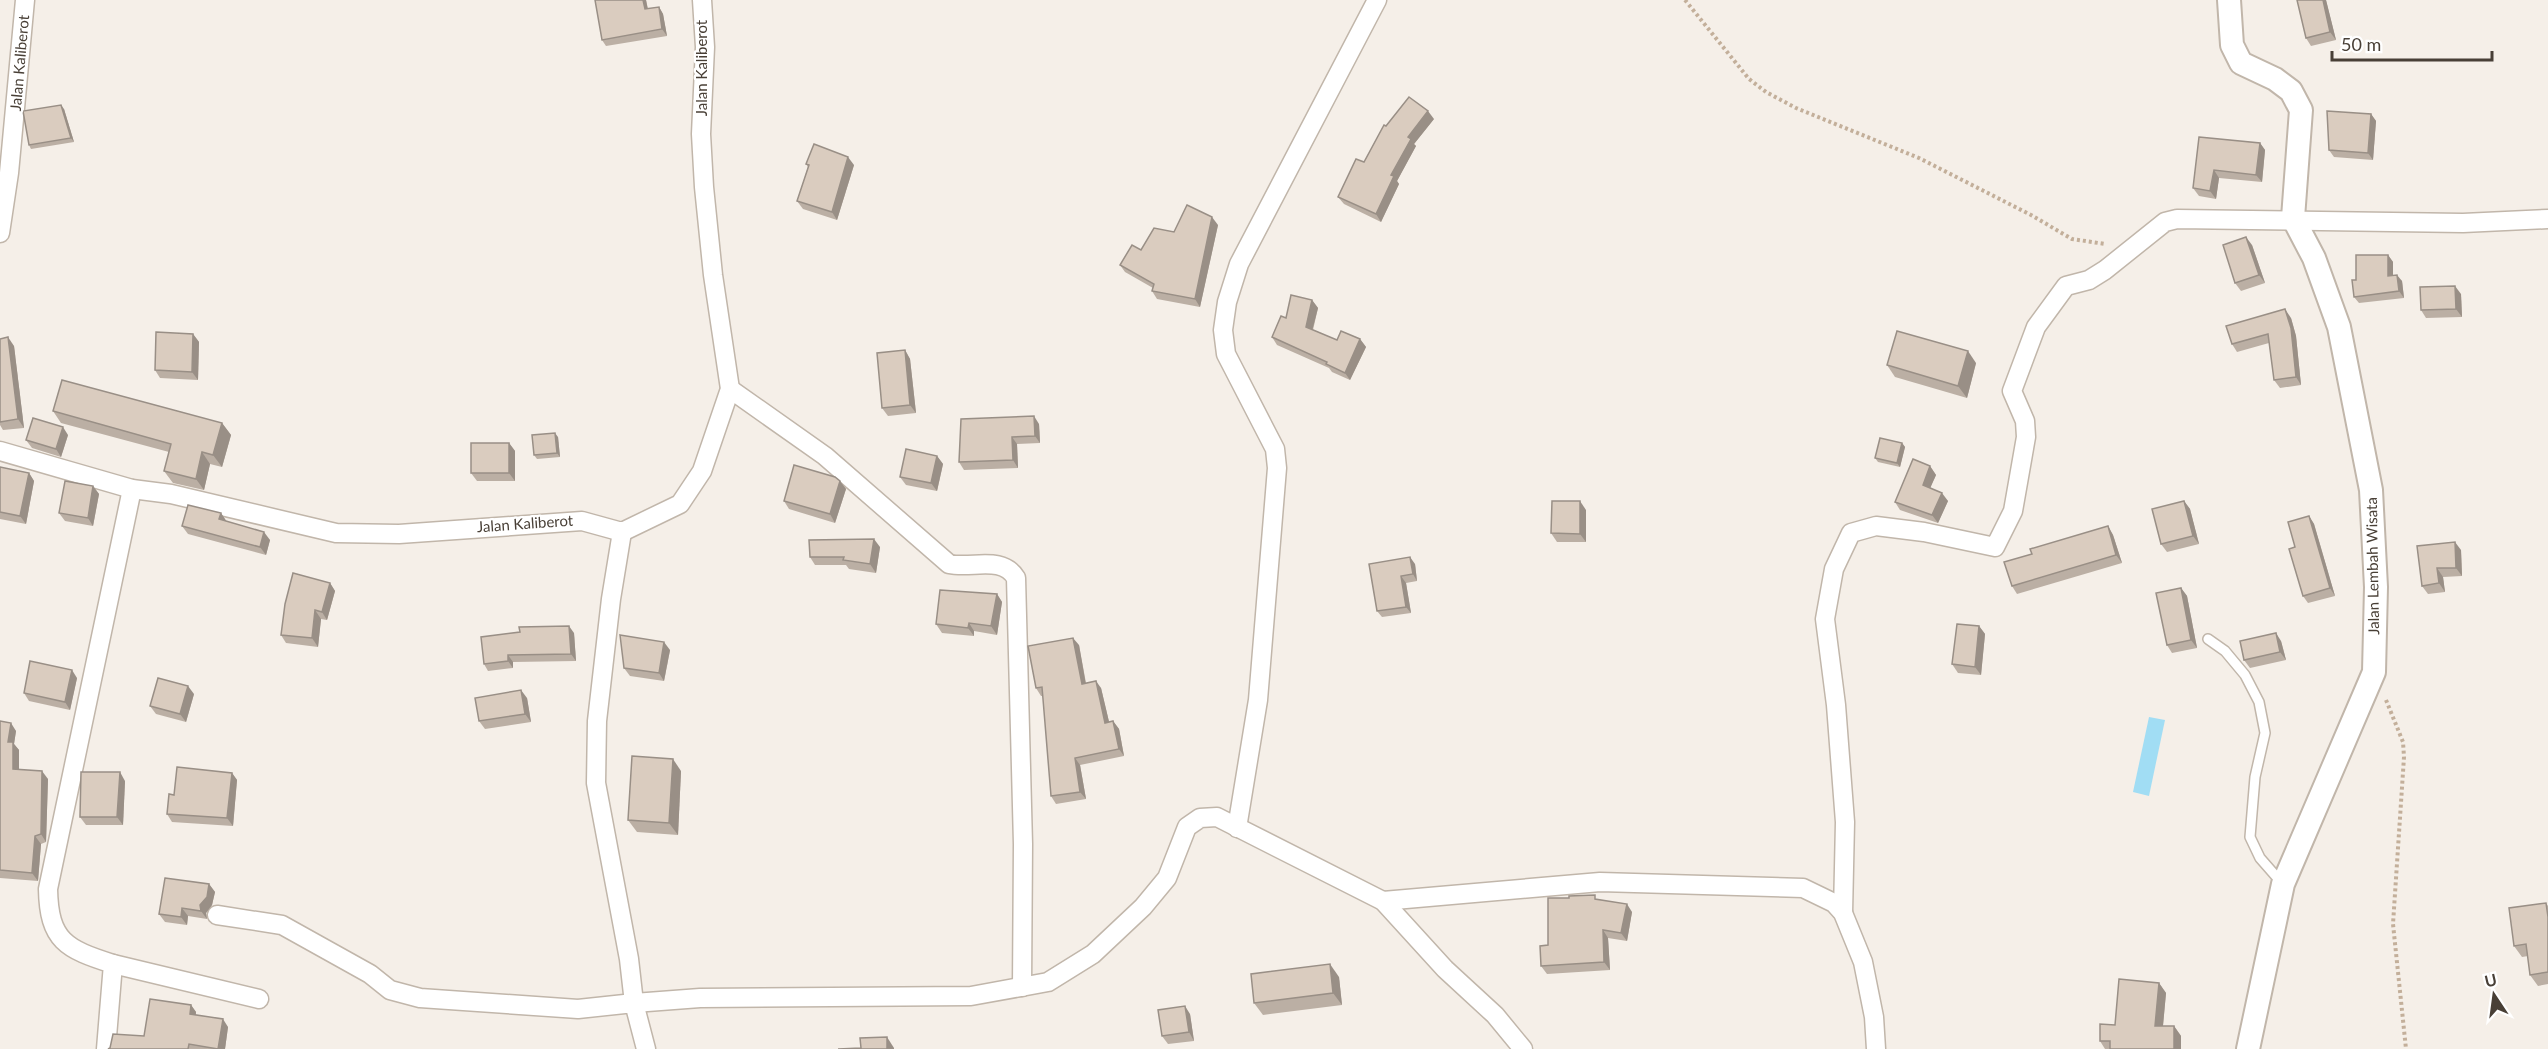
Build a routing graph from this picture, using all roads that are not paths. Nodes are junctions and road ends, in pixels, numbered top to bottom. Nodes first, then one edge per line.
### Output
1 (25, 0) edge
2 (702, 0) edge
3 (1377, 0) edge
4 (2229, 0) edge
5 (2293, 218) junction
6 (2548, 219) edge
7 (0, 233) edge
8 (730, 389) junction
9 (0, 451) edge
10 (132, 489) junction
11 (622, 532) junction
12 (2208, 639) dead end
13 (1238, 828) junction
14 (2283, 884) junction
15 (1383, 901) junction
16 (1843, 914) junction
17 (217, 915) dead end
18 (113, 964) junction
19 (1022, 987) junction
20 (259, 999) dead end
21 (634, 1003) junction
22 (106, 1049) edge
23 (646, 1049) edge
24 (1523, 1049) edge
25 (1876, 1049) edge
26 (2248, 1049) edge

1 - 7 street, Jalan Kaliberot
2 - 8 street, Jalan Kaliberot
3 - 13 street
4 - 5 street
5 - 6 street
5 - 14 street, Jalan Lembah Wisata
5 - 16 street
8 - 11 street, Jalan Kaliberot
8 - 19 street
9 - 10 street, Jalan Kaliberot
10 - 11 street, Jalan Kaliberot
10 - 18 street
11 - 21 street
12 - 14 lane
13 - 15 street
13 - 19 street
14 - 26 street, Jalan Lembah Wisata
15 - 16 street
15 - 24 street
16 - 25 street
17 - 21 street
18 - 20 street
18 - 22 street
19 - 21 street
21 - 23 street

